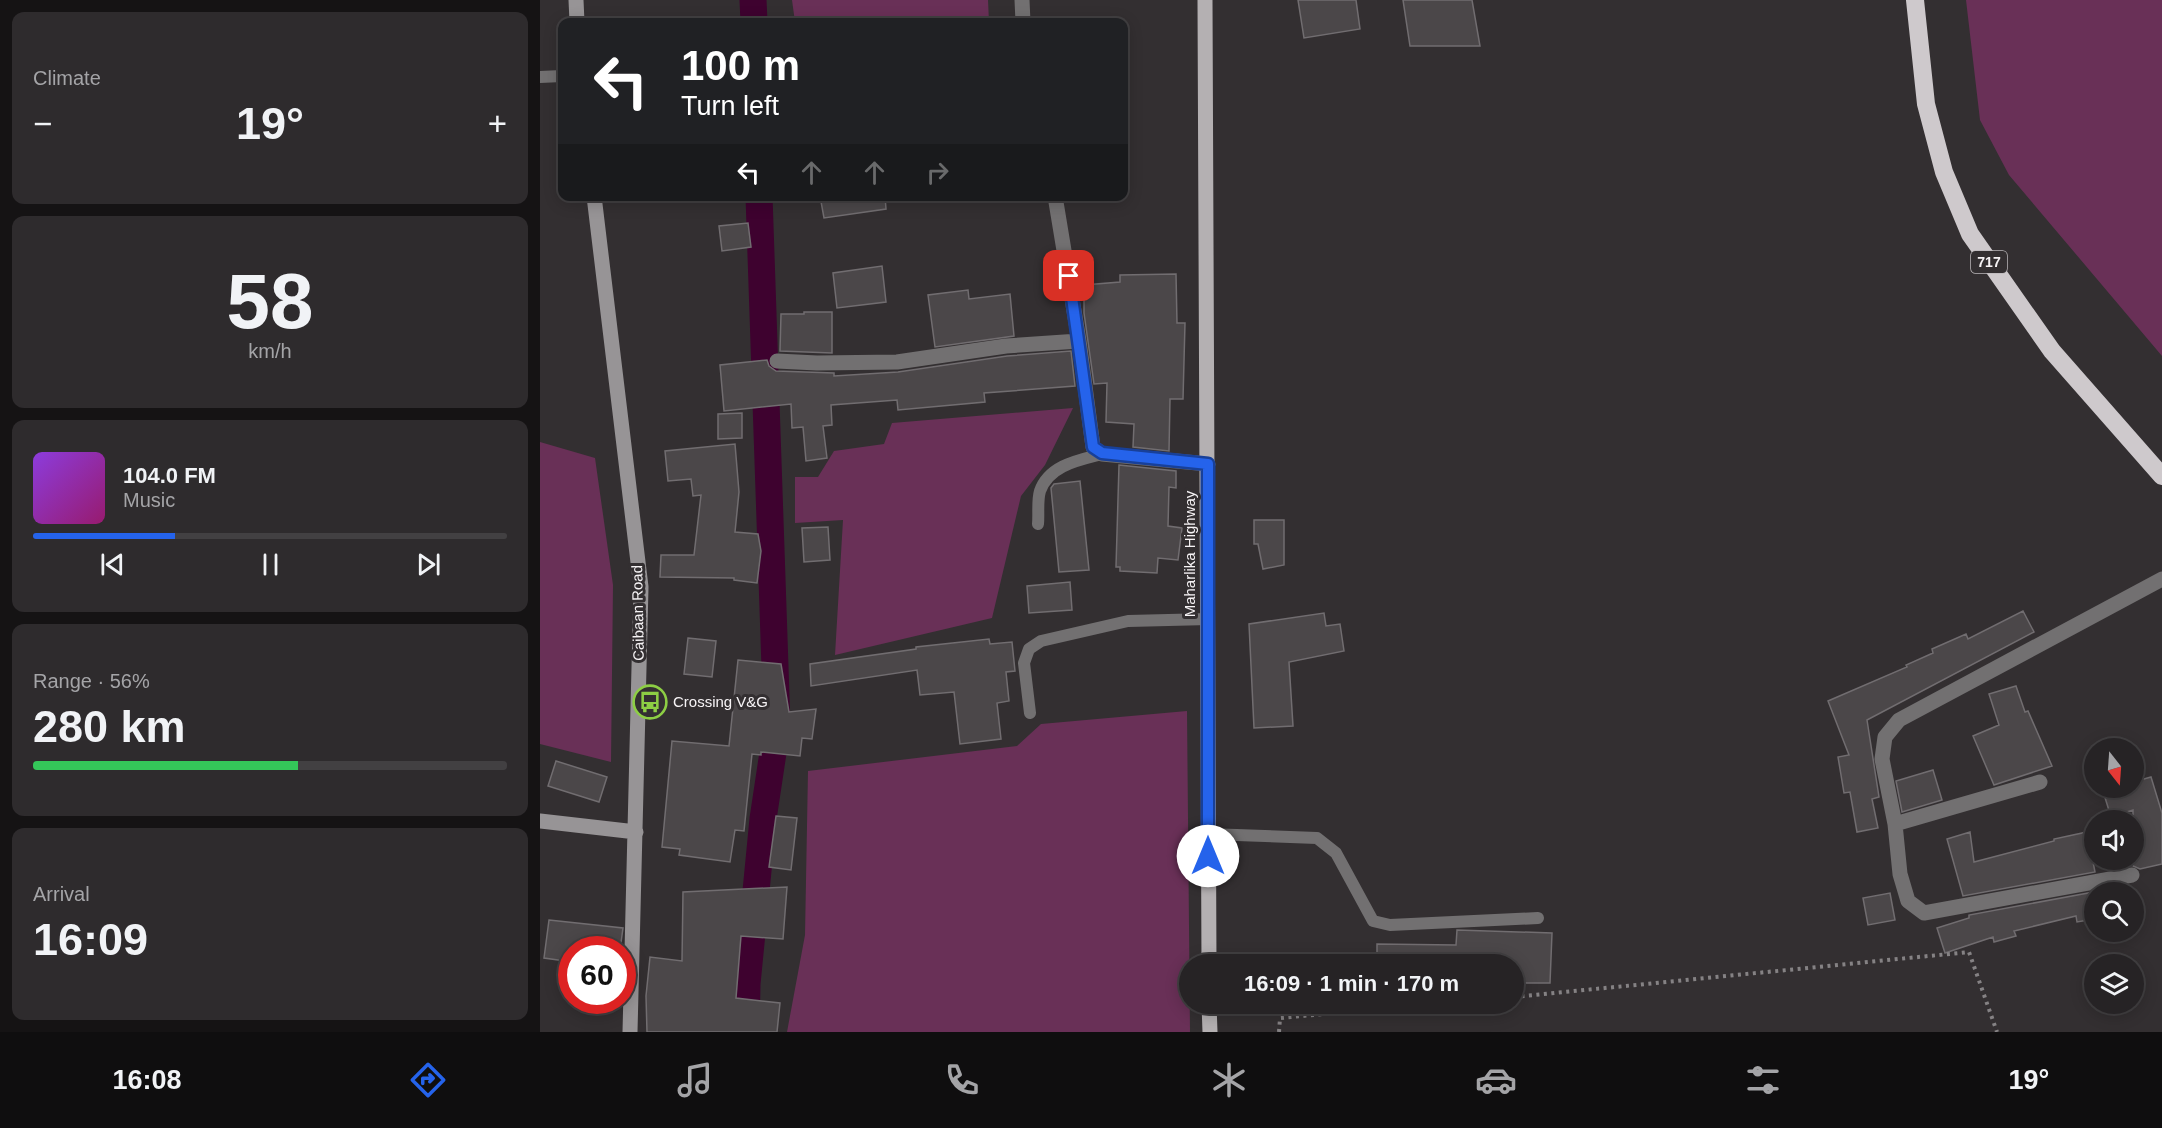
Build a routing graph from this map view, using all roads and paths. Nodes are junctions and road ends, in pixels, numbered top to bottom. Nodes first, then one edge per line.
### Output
1 (576, 0) edge
2 (1022, 0) edge
3 (1205, 0) edge
4 (1915, 0) edge
5 (577, 18) edge
6 (1023, 18) edge
7 (558, 76) edge
8 (540, 77) edge
9 (595, 201) edge
10 (1056, 201) edge
11 (1080, 341) junction
12 (777, 361) dead end
13 (1102, 453) junction
14 (1208, 464) junction
15 (2162, 476) edge
16 (1038, 524) dead end
17 (2162, 579) edge
18 (1209, 619) junction
19 (1030, 713) dead end
20 (2040, 782) dead end
21 (540, 821) edge
22 (1895, 824) junction
23 (636, 832) junction
24 (1208, 834) junction
25 (2132, 874) dead end
26 (1538, 918) dead end
27 (1209, 954) edge
28 (1524, 996) edge
29 (1209, 1014) edge
30 (1324, 1014) edge
31 (630, 1032) edge
32 (1210, 1032) edge
33 (1279, 1032) edge
34 (1997, 1032) edge

1 - 5 street
2 - 6 street
3 - 14 main road, Maharlika Highway
4 - 15 highway, 717
7 - 8 lane
9 - 23 street, Caibaan Road
10 - 11 street
11 - 12 street
11 - 13 street
13 - 14 street
13 - 16 lane
14 - 18 main road, Maharlika Highway
17 - 22 street
18 - 19 lane
18 - 24 main road, Maharlika Highway
20 - 22 street
21 - 23 street
22 - 25 street
23 - 31 street, Caibaan Road
24 - 26 lane
24 - 27 main road, Maharlika Highway
28 - 34 path
29 - 32 main road
30 - 33 path

